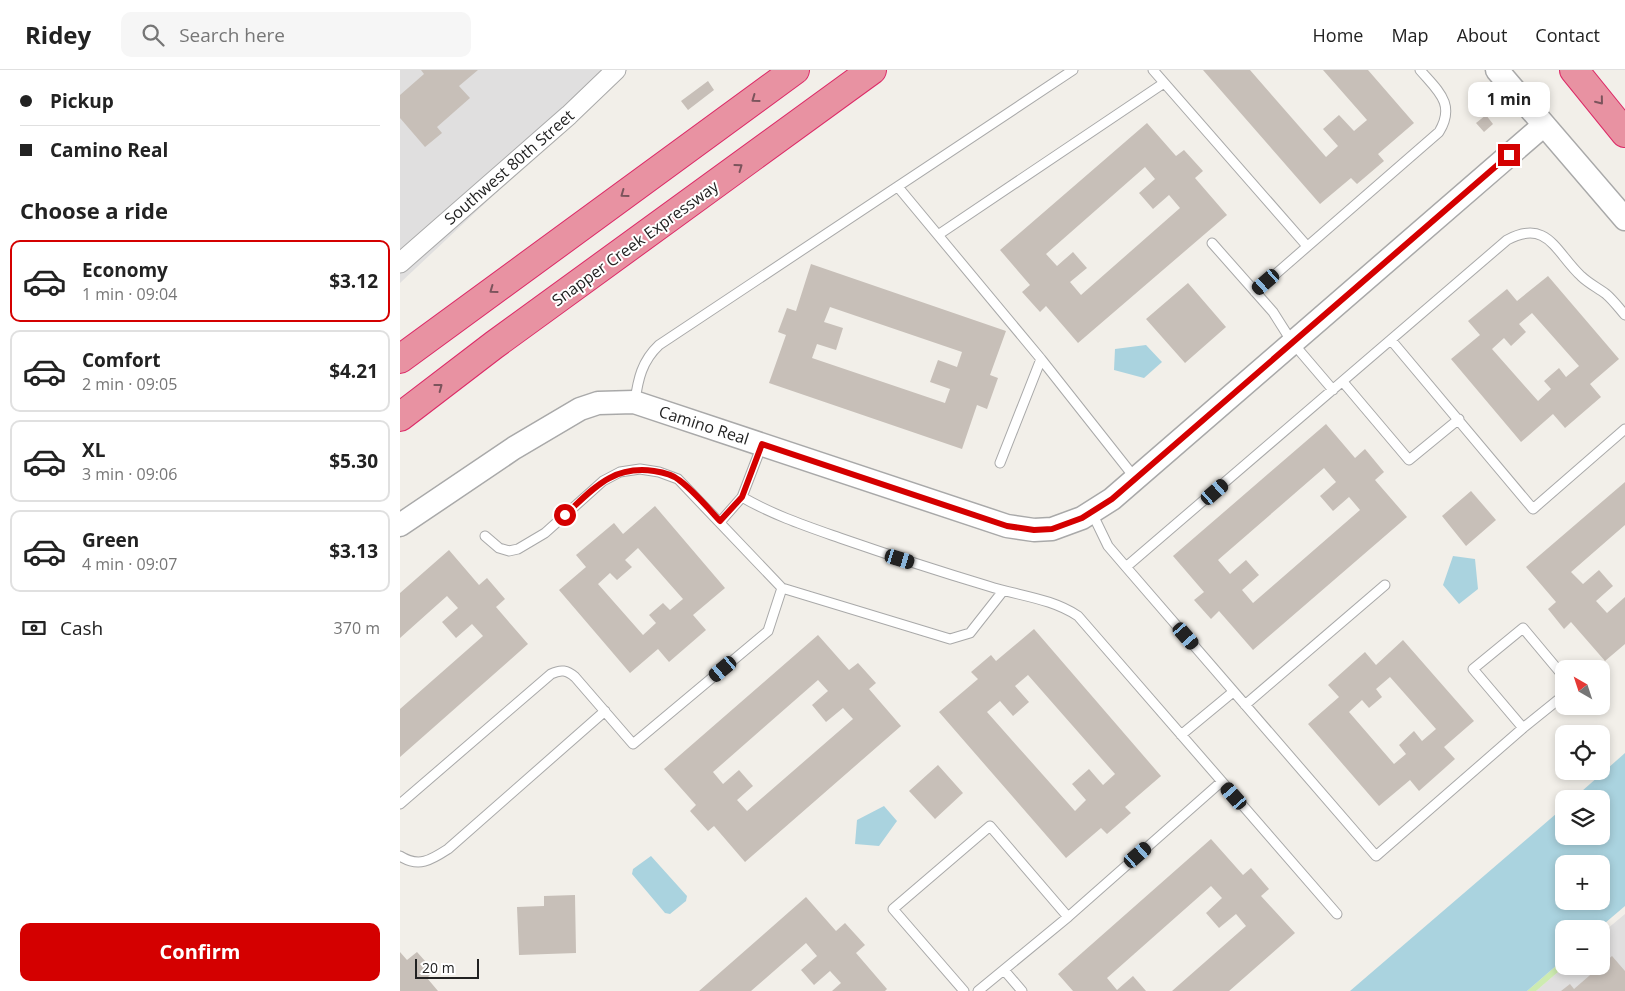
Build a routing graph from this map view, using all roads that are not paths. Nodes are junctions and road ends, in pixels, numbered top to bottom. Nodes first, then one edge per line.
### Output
1 (795, 70) edge
2 (872, 70) edge
3 (1073, 70) edge
4 (1153, 70) edge
5 (1420, 70) edge
6 (1497, 70) edge
7 (1574, 70) edge
8 (612, 71) edge
9 (1164, 83) junction
10 (1544, 125) junction
11 (1625, 133) edge
12 (898, 187) junction
13 (1625, 219) edge
14 (938, 235) junction
15 (1212, 243) dead end
16 (1307, 246) junction
17 (400, 263) edge
18 (1255, 292) junction
19 (1625, 315) edge
20 (1391, 340) junction
21 (1292, 342) junction
22 (400, 359) edge
23 (1041, 359) junction
24 (1343, 382) junction
25 (1334, 390) junction
26 (634, 402) junction
27 (400, 417) edge
28 (1459, 419) junction
29 (1625, 429) edge
30 (762, 444) junction
31 (1000, 463) dead end
32 (1136, 480) junction
33 (742, 497) junction
34 (1092, 513) junction
35 (720, 521) junction
36 (400, 524) edge
37 (485, 536) dead end
38 (1126, 567) junction
39 (1385, 585) dead end
40 (782, 588) junction
41 (1003, 591) junction
42 (1555, 666) edge
43 (1233, 692) junction
44 (1555, 702) edge
45 (1245, 705) junction
46 (605, 711) junction
47 (1523, 728) junction
48 (1181, 735) junction
49 (1221, 782) junction
50 (400, 804) edge
51 (400, 856) edge
52 (1337, 914) dead end
53 (1068, 917) junction
54 (1004, 970) junction
55 (964, 991) edge
56 (978, 991) edge
57 (1022, 991) edge

1 -> 22 highway
27 -> 2 highway, Snapper Creek Expressway
3 - 12 lane
4 - 9 lane
5 - 16 lane
6 - 10 street
7 -> 11 highway
8 - 17 street, Southwest 80th Street
9 - 14 lane
9 - 16 lane
10 - 13 street
10 - 21 street, Camino Real
12 - 14 lane
12 - 26 lane
14 - 23 lane
15 - 18 lane
16 - 18 lane
18 - 21 lane
19 - 20 lane
20 - 24 lane
20 - 28 lane
21 - 25 lane
21 - 32 street, Camino Real
23 - 31 lane
23 - 32 lane
24 - 25 lane
24 - 28 lane
25 - 38 lane
26 - 30 street, Camino Real
26 - 36 street, Camino Real
28 - 29 lane
30 - 33 lane
30 - 34 street, Camino Real
32 - 34 street, Camino Real
33 - 35 lane
33 - 41 lane
34 - 38 lane
35 - 37 lane
35 - 40 lane
38 - 43 lane
39 - 45 lane
40 - 41 lane
40 - 46 lane
41 - 48 lane
42 - 47 lane
43 - 45 lane
43 - 48 lane
44 - 47 lane
45 - 47 lane
46 - 50 lane
46 - 51 lane
48 - 49 lane
49 - 52 lane
49 - 53 lane
53 - 54 lane
53 - 55 lane
54 - 56 lane
54 - 57 lane

